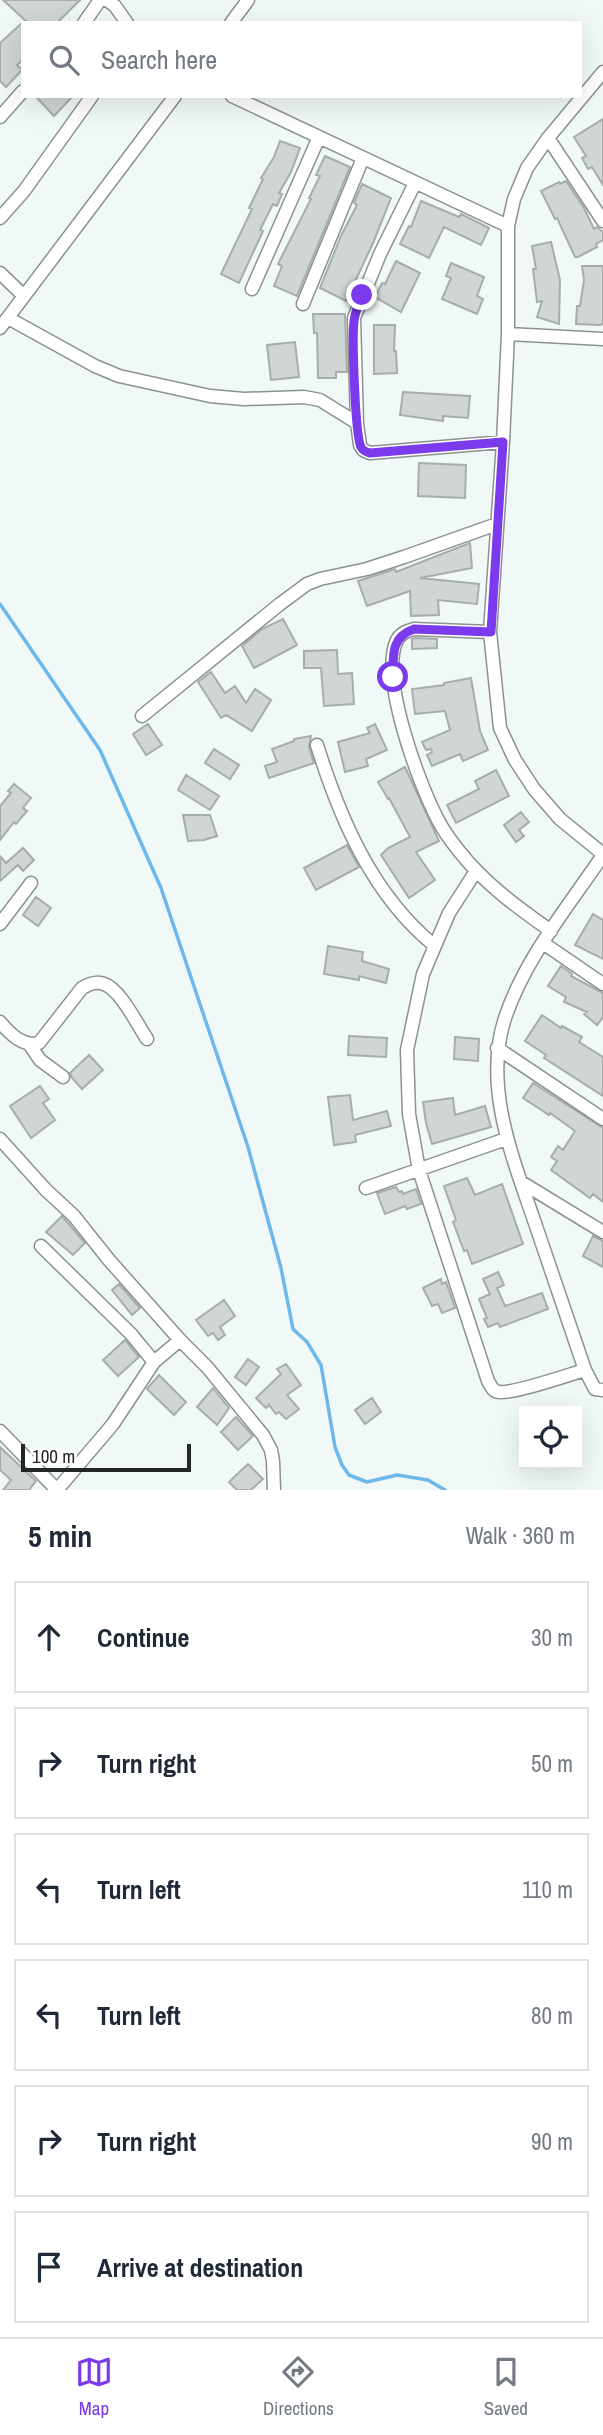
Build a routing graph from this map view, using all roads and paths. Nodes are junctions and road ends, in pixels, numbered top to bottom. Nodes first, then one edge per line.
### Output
1 (100, 0) edge
2 (107, 0) edge
3 (248, 0) edge
4 (85, 21) edge
5 (126, 21) edge
6 (232, 21) edge
7 (603, 72) edge
8 (21, 93) edge
9 (582, 97) edge
10 (91, 98) edge
11 (173, 98) edge
12 (236, 98) edge
13 (581, 98) edge
14 (0, 117) edge
15 (319, 137) junction
16 (548, 138) junction
17 (363, 158) junction
18 (415, 183) junction
19 (0, 218) edge
20 (603, 221) edge
21 (508, 226) junction
22 (0, 273) edge
23 (252, 289) dead end
24 (24, 296) junction
25 (303, 304) dead end
26 (4, 323) edge
27 (508, 334) junction
28 (603, 339) edge
29 (357, 423) junction
30 (503, 442) junction
31 (497, 524) junction
32 (491, 632) junction
33 (142, 716) dead end
34 (317, 745) dead end
35 (603, 855) edge
36 (476, 871) junction
37 (31, 883) dead end
38 (0, 924) edge
39 (551, 931) junction
40 (543, 943) junction
41 (435, 946) junction
42 (603, 984) edge
43 (0, 1022) edge
44 (147, 1038) dead end
45 (30, 1045) junction
46 (497, 1048) junction
47 (62, 1077) dead end
48 (603, 1119) edge
49 (0, 1139) edge
50 (506, 1139) junction
51 (419, 1170) junction
52 (521, 1182) junction
53 (366, 1188) dead end
54 (603, 1232) edge
55 (41, 1246) dead end
56 (180, 1340) junction
57 (155, 1362) junction
58 (585, 1370) junction
59 (599, 1390) edge
60 (0, 1431) edge
61 (57, 1490) edge
62 (274, 1490) edge

1 - 4 street
2 - 5 street
3 - 6 street
7 - 9 street
8 - 14 street
10 - 19 street
11 - 24 street
12 - 15 street
13 - 16 street
15 - 17 street
15 - 23 street
16 - 20 street
16 - 21 street
17 - 18 street
17 - 25 street
18 - 21 street
18 - 29 street
21 - 27 street
22 - 24 street
24 - 26 street
26 - 29 street
27 - 28 street
27 - 30 street
29 - 30 street
30 - 31 street
31 - 32 street
31 - 33 street
32 - 35 street
32 - 36 street
34 - 41 street
35 - 39 street
36 - 39 street
36 - 41 street
37 - 38 street
39 - 40 street
40 - 42 street
40 - 46 street
41 - 51 street
43 - 45 street
44 - 45 street
45 - 47 street
46 - 48 street
46 - 50 street
49 - 56 street
50 - 51 street
50 - 52 street
51 - 53 street
51 - 58 street
52 - 54 street
52 - 58 street
55 - 57 street
56 - 57 street
56 - 62 street
57 - 61 street
58 - 59 street
60 - 61 street

